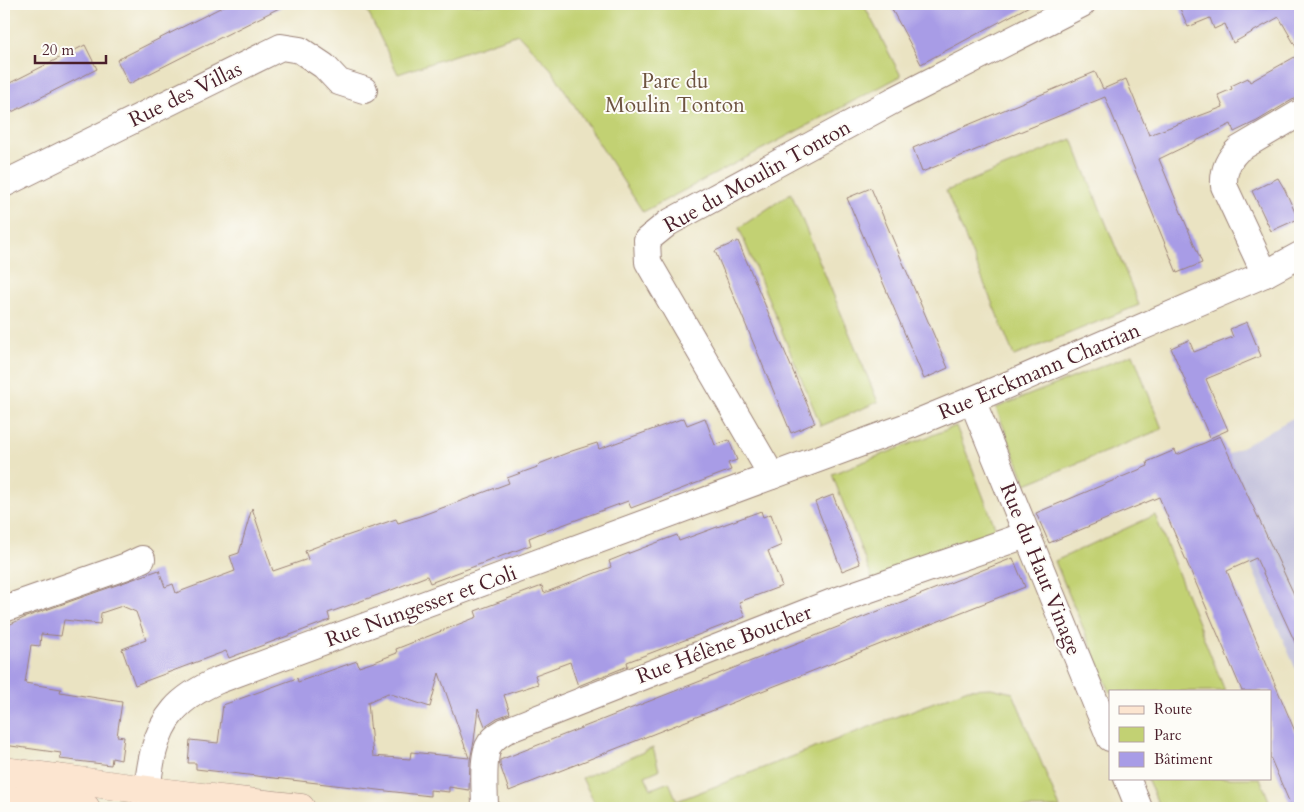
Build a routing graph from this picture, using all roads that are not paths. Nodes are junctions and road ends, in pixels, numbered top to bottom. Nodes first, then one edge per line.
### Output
1 (1082, 4) edge
2 (364, 90) dead end
3 (1300, 113) edge
4 (4, 184) edge
5 (1300, 255) edge
6 (1265, 274) junction
7 (972, 400) junction
8 (772, 476) junction
9 (1026, 535) junction
10 (134, 563) dead end
11 (4, 609) edge
12 (1109, 736) edge
13 (4, 771) edge
14 (1128, 780) edge
15 (4, 799) edge
16 (146, 799) edge
17 (86, 808) edge
18 (301, 808) edge
19 (486, 808) edge
20 (1139, 808) edge

1 - 8 street, Rue du Moulin Tonton
2 - 4 street, Rue des Villas
3 - 6 street
5 - 6 street, Rue Erckmann Chatrian
6 - 7 street, Rue Erckmann Chatrian
7 - 8 street, Rue Erckmann Chatrian
7 - 9 street, Rue du Haut Vinage
8 - 16 street, Rue Nungesser et Coli
9 - 12 street, Rue du Haut Vinage
9 - 19 street, Rue Hélène Boucher
10 - 11 street
13 - 16 main road
14 - 20 street
15 - 17 main road
16 - 18 main road

